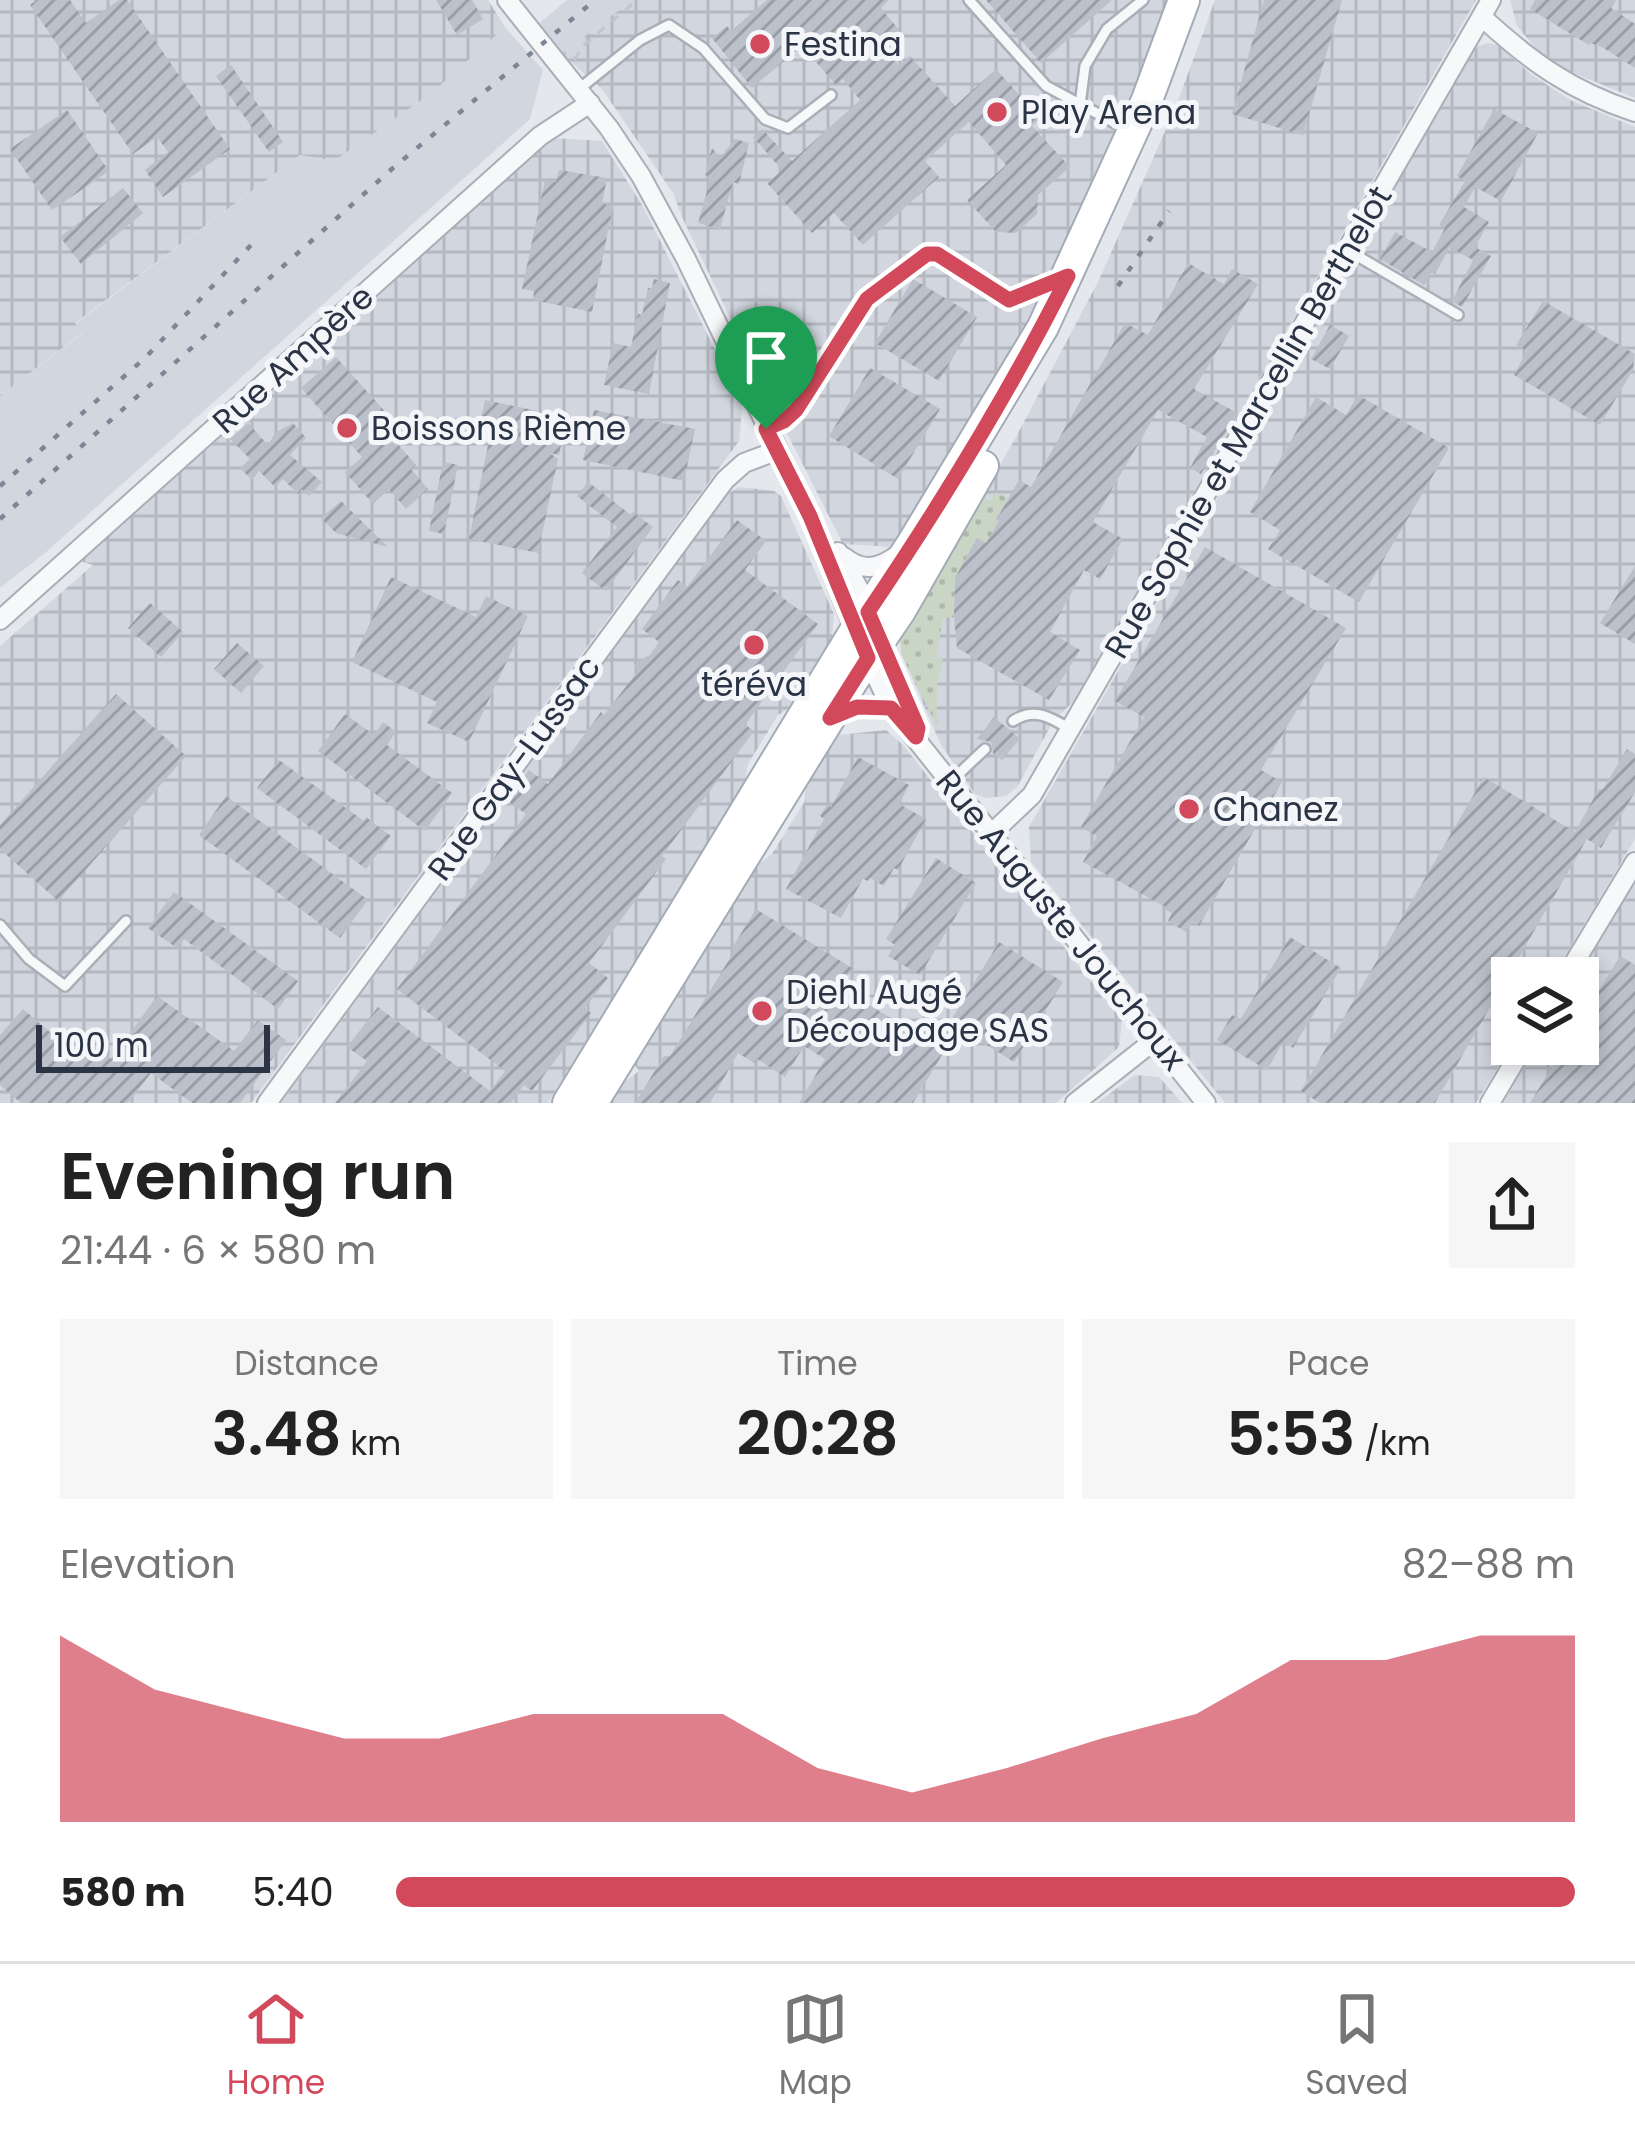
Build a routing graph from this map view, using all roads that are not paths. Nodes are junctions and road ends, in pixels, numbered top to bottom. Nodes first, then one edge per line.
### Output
1 (507, 0) edge
2 (969, 0) edge
3 (1143, 0) edge
4 (1184, 0) edge
5 (1203, 0) edge
6 (1487, 8) edge
7 (831, 95) dead end
8 (584, 96) junction
9 (1080, 105) junction
10 (1635, 112) edge
11 (1133, 133) junction
12 (1347, 250) junction
13 (1068, 276) junction
14 (1458, 315) dead end
15 (766, 429) junction
16 (776, 451) junction
17 (810, 516) junction
18 (912, 544) junction
19 (838, 552) junction
20 (0, 620) edge
21 (868, 635) junction
22 (891, 708) junction
23 (830, 718) junction
24 (1013, 721) dead end
25 (1070, 729) junction
26 (916, 737) junction
27 (985, 749) dead end
28 (950, 782) junction
29 (991, 834) junction
30 (1635, 862) edge
31 (126, 921) dead end
32 (0, 926) edge
33 (1578, 957) edge
34 (1156, 1039) junction
35 (1513, 1065) edge
36 (267, 1103) edge
37 (568, 1103) edge
38 (592, 1103) edge
39 (1075, 1103) edge
40 (1206, 1103) edge
41 (1490, 1103) edge

1 - 8 street, Rue Auguste Jouchoux
2 - 9 lane
3 - 9 lane
4 - 11 main road
5 - 21 main road
6 - 10 street
6 - 12 street, Rue Sophie et Marcellin Berthelot
7 - 8 lane
8 - 15 street, Rue Auguste Jouchoux
8 - 20 street, Rue Ampère
9 - 11 lane
11 - 13 main road
12 - 14 lane
12 - 25 street, Rue Sophie et Marcellin Berthelot
13 - 15 lane
13 - 18 main road
15 - 16 street, Rue Auguste Jouchoux
16 - 17 street, Rue Auguste Jouchoux
16 - 36 street, Rue Gay-Lussac
17 - 19 street, Rue Auguste Jouchoux
17 - 21 street, Rue Auguste Jouchoux
18 - 19 street
18 - 21 main road
19 - 21 street, Rue Auguste Jouchoux
21 - 22 street, Rue Auguste Jouchoux
21 - 23 main road
21 - 26 street, Rue Auguste Jouchoux
21 - 37 main road
22 - 23 street
22 - 26 street, Rue Auguste Jouchoux
23 - 38 main road
24 - 25 lane
25 - 29 street, Rue Sophie et Marcellin Berthelot
26 - 28 street, Rue Auguste Jouchoux
27 - 28 lane
28 - 29 street, Rue Auguste Jouchoux
29 - 34 street, Rue Auguste Jouchoux
30 - 33 street
31 - 32 lane
34 - 39 street
34 - 40 street, Rue Auguste Jouchoux
35 - 41 street

